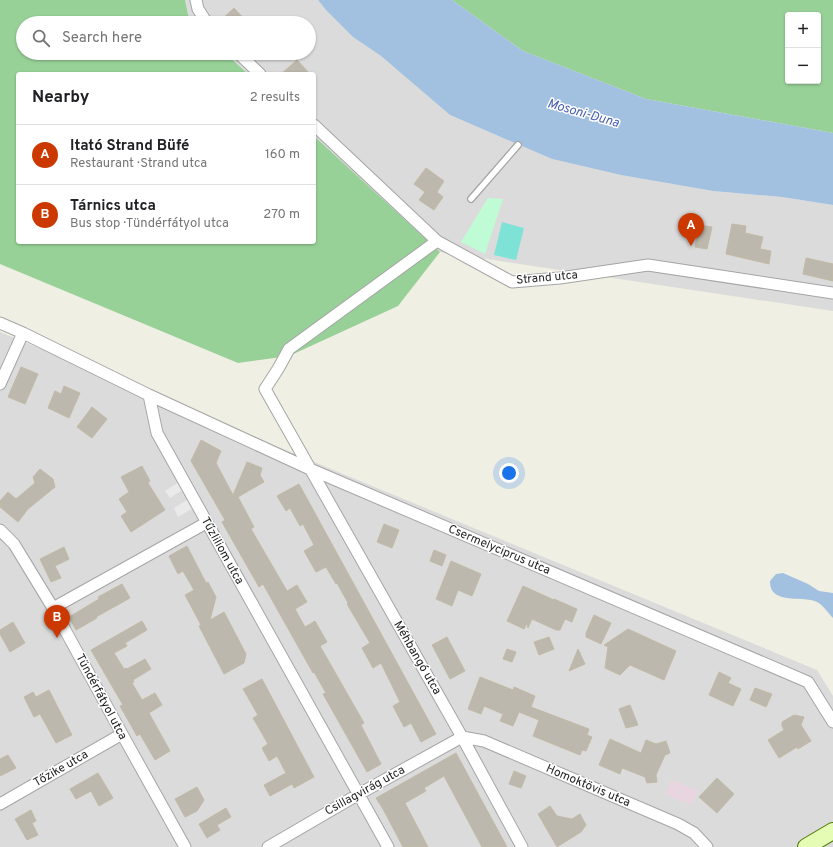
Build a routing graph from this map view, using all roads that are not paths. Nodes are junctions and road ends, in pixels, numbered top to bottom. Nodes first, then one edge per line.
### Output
1 (196, 0) edge
2 (202, 16) edge
3 (245, 60) edge
4 (258, 72) edge
5 (316, 127) edge
6 (518, 145) dead end
7 (471, 199) dead end
8 (438, 241) junction
9 (833, 293) edge
10 (0, 323) edge
11 (23, 333) junction
12 (0, 384) edge
13 (149, 395) junction
14 (310, 470) junction
15 (206, 523) junction
16 (0, 530) edge
17 (53, 608) junction
18 (833, 722) edge
19 (122, 734) junction
20 (462, 737) junction
21 (359, 794) junction
22 (0, 804) edge
23 (833, 831) edge
24 (185, 847) edge
25 (268, 847) edge
26 (388, 847) edge
27 (522, 847) edge
28 (707, 847) edge
29 (806, 847) edge

1 - 2 street
3 - 4 street
5 - 8 street, Strand utca
6 - 7 lane
8 - 9 street, Strand utca
8 - 14 street, Méhbangó utca
10 - 11 street
11 - 12 street
11 - 13 street
13 - 14 street, Csermelyciprus utca
13 - 15 street, Tűzliliom utca
14 - 18 street, Csermelyciprus utca
14 - 20 street, Méhbangó utca
15 - 17 street
15 - 21 street, Tűzliliom utca
16 - 17 street, Tündérfátyol utca
17 - 19 street, Tündérfátyol utca
19 - 22 street, Tőzike utca
19 - 24 street, Tündérfátyol utca
20 - 21 street, Csillagvirág utca
20 - 27 street, Méhbangó utca
20 - 28 street, Homoktövis utca
21 - 25 street, Csillagvirág utca
21 - 26 street, Tűzliliom utca
23 - 29 street

